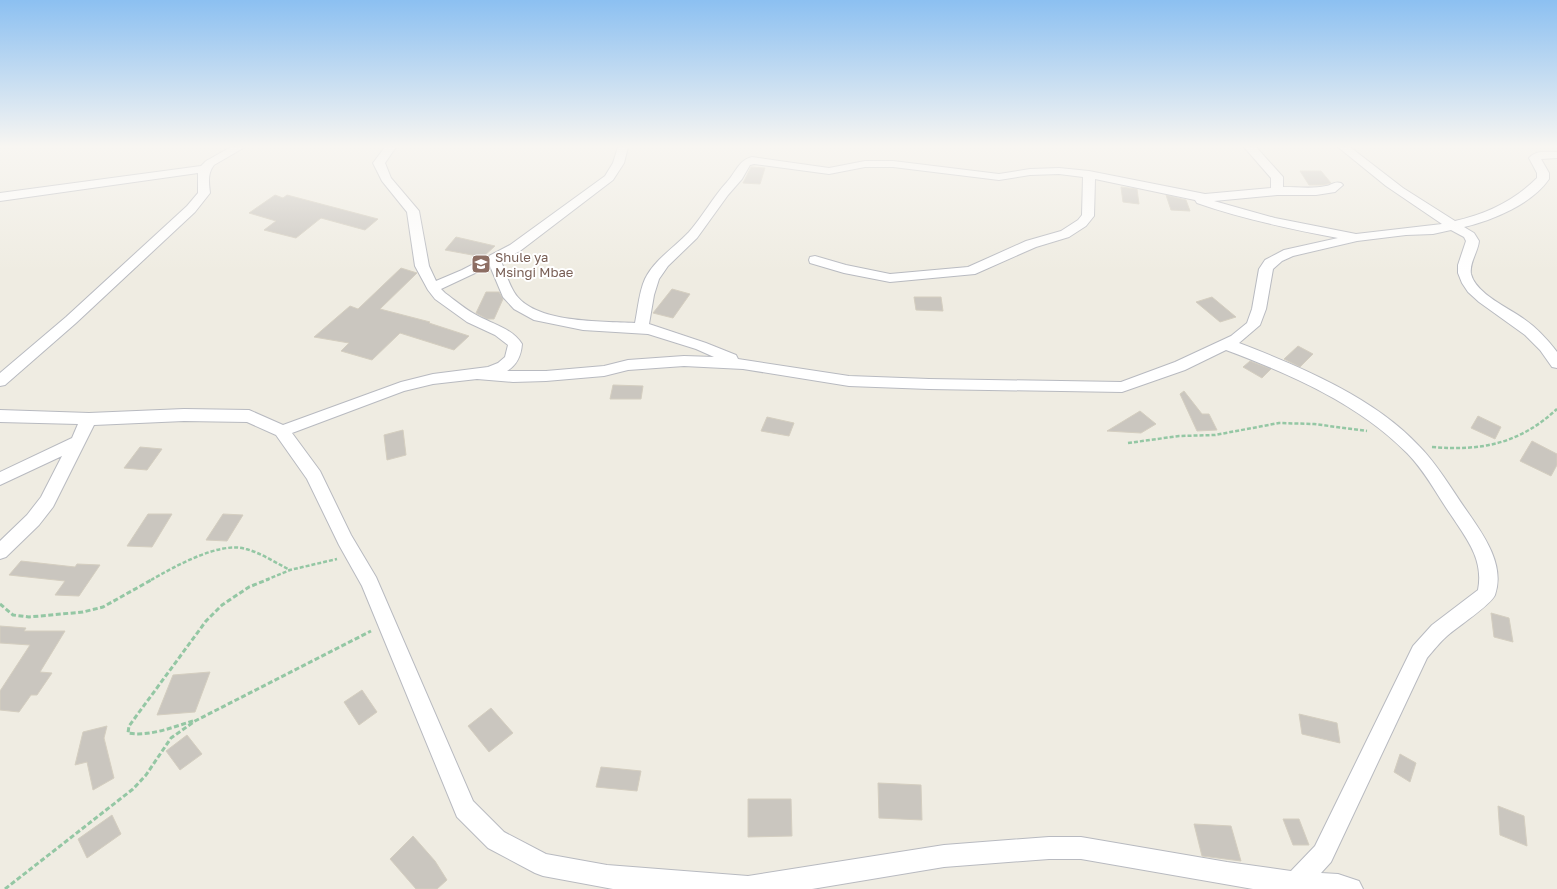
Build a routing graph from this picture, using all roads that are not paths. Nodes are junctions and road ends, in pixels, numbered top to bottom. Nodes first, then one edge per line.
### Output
1 (60, 188) edge
2 (204, 188) edge
3 (394, 188) edge
4 (595, 188) edge
5 (728, 188) edge
6 (1089, 188) edge
7 (1159, 188) edge
8 (1329, 188) edge
9 (1396, 188) edge
10 (1533, 188) edge
11 (1277, 191) joint
12 (1190, 196) junction
13 (0, 197) edge
14 (1453, 226) junction
15 (1357, 237) junction
16 (494, 260) junction
17 (815, 260) dead end
18 (432, 286) junction
19 (641, 328) junction
20 (1226, 344) junction
21 (1557, 363) edge
22 (743, 364) junction
23 (484, 375) junction
24 (0, 381) edge
25 (0, 416) edge
26 (89, 419) junction
27 (282, 431) junction
28 (77, 442) junction
29 (0, 479) edge
30 (0, 552) edge
31 (1295, 883) junction
32 (1351, 889) edge

1 - 13 street
2 - 24 street
3 - 18 street
4 - 16 street
5 - 19 street
6 - 17 street
7 - 12 street
8 - 11 street
9 - 14 street
10 - 14 street
11 - 12 street
12 - 15 street
14 - 15 street
14 - 21 street
15 - 20 street
16 - 18 street
16 - 19 street
18 - 23 street
19 - 22 street
20 - 22 street
20 - 31 street
22 - 23 street
23 - 27 street
25 - 26 street
26 - 27 street
26 - 28 street
27 - 31 street
28 - 29 street
28 - 30 street
31 - 32 street

